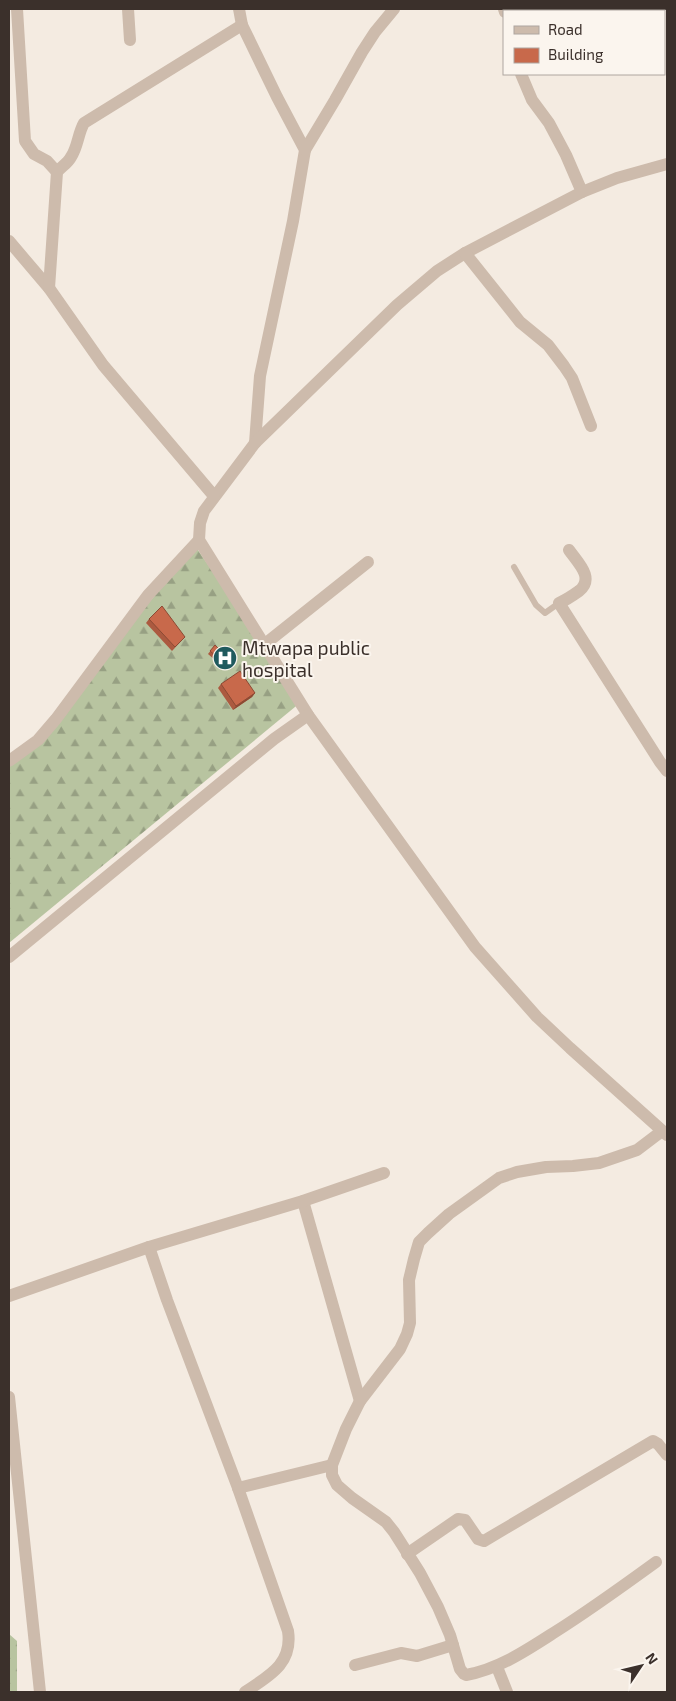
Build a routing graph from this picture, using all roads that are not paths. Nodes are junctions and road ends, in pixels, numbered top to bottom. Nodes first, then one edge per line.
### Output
1 (17, 9) edge
2 (128, 9) edge
3 (239, 9) edge
4 (394, 9) edge
5 (242, 25) junction
6 (130, 40) dead end
7 (521, 75) edge
8 (306, 150) junction
9 (667, 164) edge
10 (57, 172) junction
11 (582, 192) junction
12 (9, 241) edge
13 (465, 253) junction
14 (49, 288) junction
15 (591, 426) dead end
16 (255, 442) junction
17 (214, 496) junction
18 (199, 540) junction
19 (569, 550) dead end
20 (368, 562) dead end
21 (514, 567) dead end
22 (558, 604) junction
23 (265, 644) junction
24 (308, 715) junction
25 (9, 761) edge
26 (667, 771) edge
27 (9, 956) edge
28 (665, 1133) edge
29 (384, 1173) dead end
30 (303, 1201) junction
31 (149, 1247) junction
32 (9, 1296) edge
33 (9, 1397) edge
34 (360, 1401) junction
35 (667, 1455) edge
36 (332, 1465) junction
37 (238, 1488) junction
38 (407, 1554) junction
39 (656, 1562) dead end
40 (453, 1645) junction
41 (355, 1665) dead end
42 (497, 1667) junction
43 (40, 1692) edge
44 (245, 1692) edge
45 (507, 1692) edge

1 - 10 street
2 - 6 street
3 - 5 street
4 - 8 street
5 - 8 street
5 - 10 street
7 - 11 street
8 - 16 street
9 - 11 street
10 - 14 street
11 - 13 street
12 - 14 street
13 - 15 street
13 - 16 street
14 - 17 street
16 - 17 street
17 - 18 street
18 - 23 street
18 - 25 street
19 - 22 street
20 - 23 street
21 - 22 lane
22 - 26 street
23 - 24 street
24 - 27 street
24 - 28 street
28 - 34 street
29 - 30 street
30 - 31 street
30 - 34 street
31 - 32 street
31 - 37 street
33 - 43 street
34 - 36 street
35 - 38 street
36 - 37 street
36 - 38 street
37 - 44 street
38 - 40 street
39 - 42 street
40 - 41 street
40 - 42 street
42 - 45 street

